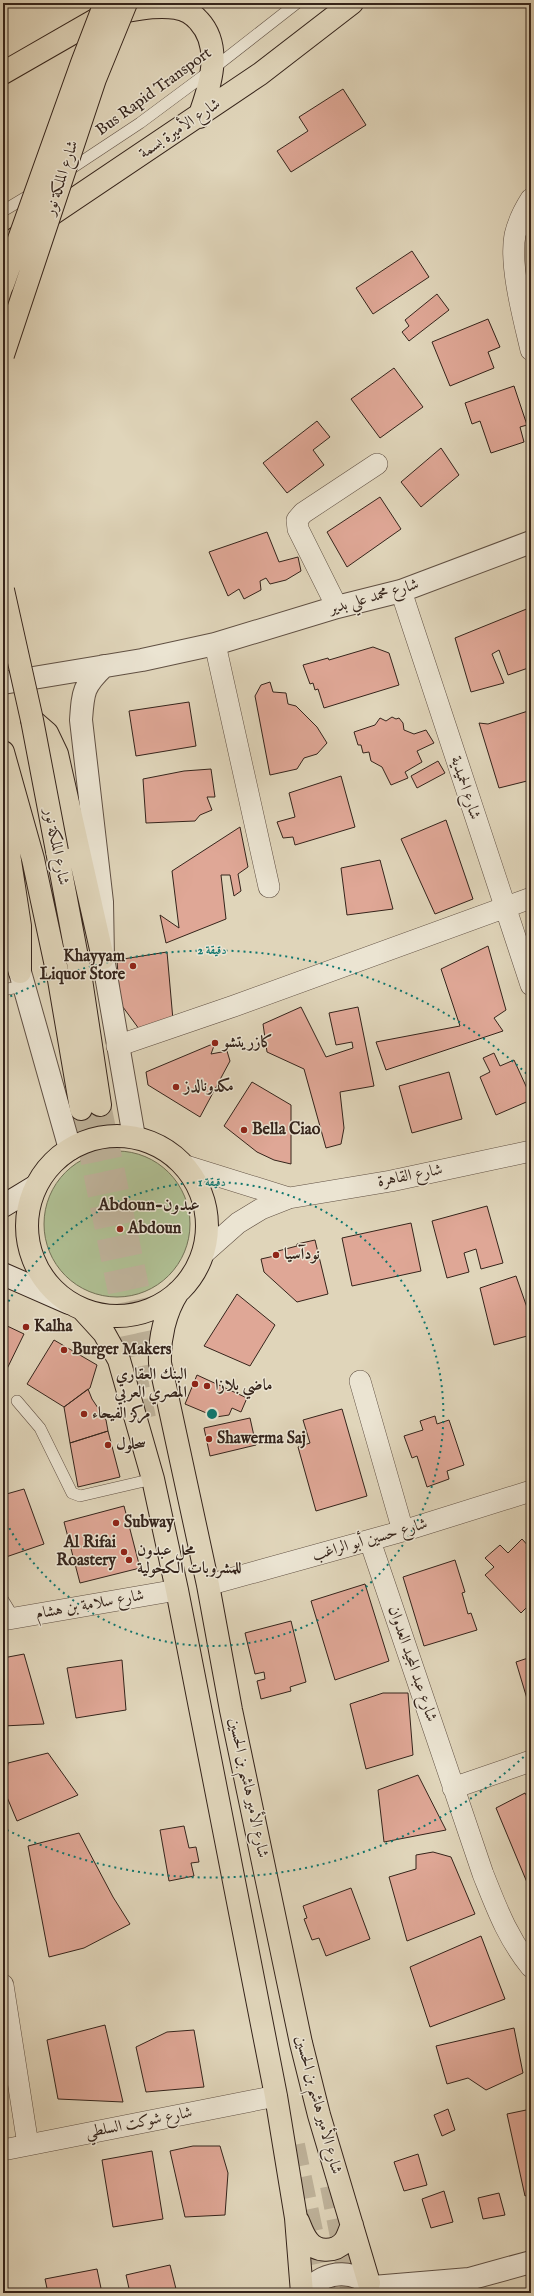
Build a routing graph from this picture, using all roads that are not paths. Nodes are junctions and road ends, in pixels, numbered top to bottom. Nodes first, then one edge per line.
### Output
1 (125, 3) edge
2 (297, 3) edge
3 (352, 3) edge
4 (105, 9) edge
5 (210, 71) junction
6 (3, 73) edge
7 (198, 117) junction
8 (531, 199) edge
9 (3, 211) edge
10 (3, 247) edge
11 (3, 284) edge
12 (528, 315) edge
13 (531, 350) edge
14 (3, 355) edge
15 (377, 464) dead end
16 (531, 542) edge
17 (3, 590) edge
18 (401, 591) junction
19 (337, 607) junction
20 (215, 644) junction
21 (104, 666) junction
22 (3, 683) edge
23 (32, 720) junction
24 (3, 752) edge
25 (3, 815) edge
26 (269, 887) dead end
27 (531, 898) edge
28 (505, 908) junction
29 (12, 923) edge
30 (103, 958) junction
31 (15, 982) edge
32 (531, 985) edge
33 (117, 1046) junction
34 (134, 1137) junction
35 (70, 1149) junction
36 (531, 1151) edge
37 (183, 1165) junction
38 (36, 1186) junction
39 (289, 1198) junction
40 (3, 1206) edge
41 (203, 1254) junction
42 (3, 1274) edge
43 (178, 1292) junction
44 (76, 1306) junction
45 (360, 1381) dead end
46 (17, 1401) dead end
47 (153, 1480) junction
48 (531, 1491) edge
49 (403, 1531) junction
50 (370, 1541) junction
51 (208, 1586) junction
52 (177, 1590) junction
53 (3, 1600) edge
54 (8, 1619) edge
55 (531, 1761) edge
56 (454, 1788) junction
57 (531, 1967) edge
58 (3, 1985) edge
59 (276, 2096) junction
60 (28, 2145) junction
61 (3, 2150) edge
62 (296, 2218) junction
63 (352, 2225) junction
64 (531, 2262) edge
65 (469, 2279) junction
66 (373, 2288) edge
67 (302, 2293) edge
68 (306, 2293) edge
69 (442, 2293) edge

1 - 4 main road
1 - 14 main road, شارع الملكة نور, bridge
2 - 5 lane, Bus Rapid Transport
3 - 7 main road, شارع الأميرة بسمة
4 - 5 main road
4 - 6 main road
4 - 11 main road, شارع الملكة نور, bridge
5 - 7 main road
5 - 9 lane, Bus Rapid Transport
7 - 10 main road, شارع الأميرة بسمة
8 - 12 street
12 - 13 street
15 - 19 street
16 - 18 street, شارع محمد علي بدير
17 - 23 main road, شارع الملكة نور, bridge
18 - 19 street, شارع محمد علي بدير
18 - 28 street, شارع الحميدية
19 - 20 street, شارع محمد علي بدير
20 - 21 street, شارع محمد علي بدير
20 - 26 street
21 - 22 street, شارع محمد علي بدير
21 - 30 street
23 - 24 main road, شارع الملكة نور, bridge
23 - 30 main road
25 - 29 main road
27 - 28 street
28 - 32 street, شارع الحميدية
28 - 33 street
29 - 31 main road
30 - 33 street
31 - 35 street
33 - 34 street
34 - 35 main road, شارع الأمير هاشم بن الحسين
34 - 37 main road, شارع الأمير هاشم بن الحسين
35 - 38 main road, شارع الأمير هاشم بن الحسين
36 - 39 street, شارع القاهرة
37 - 39 street, شارع القاهرة
37 - 41 main road, شارع الأمير هاشم بن الحسين
38 - 40 street
38 - 44 main road, شارع الأمير هاشم بن الحسين
39 - 41 street, شارع القاهرة
41 - 43 main road, شارع الأمير هاشم بن الحسين
42 - 44 street
43 - 44 main road
43 - 51 main road, شارع الأمير هاشم بن الحسين
44 - 47 main road, شارع الأمير هاشم بن الحسين
45 - 49 street
46 - 47 lane
47 - 52 main road, شارع الأمير هاشم بن الحسين
48 - 49 street, شارع حسين أبو الراغب
49 - 50 street, شارع حسين أبو الراغب
50 - 51 street, شارع حسين أبو الراغب
50 - 56 street, شارع عبد المجيد العدوان
51 - 63 main road, شارع الأمير هاشم بن الحسين
52 - 54 street, شارع سلامة بن هشام
52 - 59 main road, شارع الأمير هاشم بن الحسين
53 - 54 lane
55 - 56 street
56 - 57 street, شارع عبد المجيد العدوان
58 - 60 street
59 - 60 street, شارع شوكت السلطي
59 - 62 main road, شارع الأمير هاشم بن الحسين
60 - 61 street, شارع شوكت السلطي
62 - 63 main road
62 - 67 main road, شارع الأمير هاشم بن الحسين
63 - 66 main road, شارع الأمير هاشم بن الحسين
64 - 65 street
65 - 66 street
65 - 69 street
66 - 68 street

